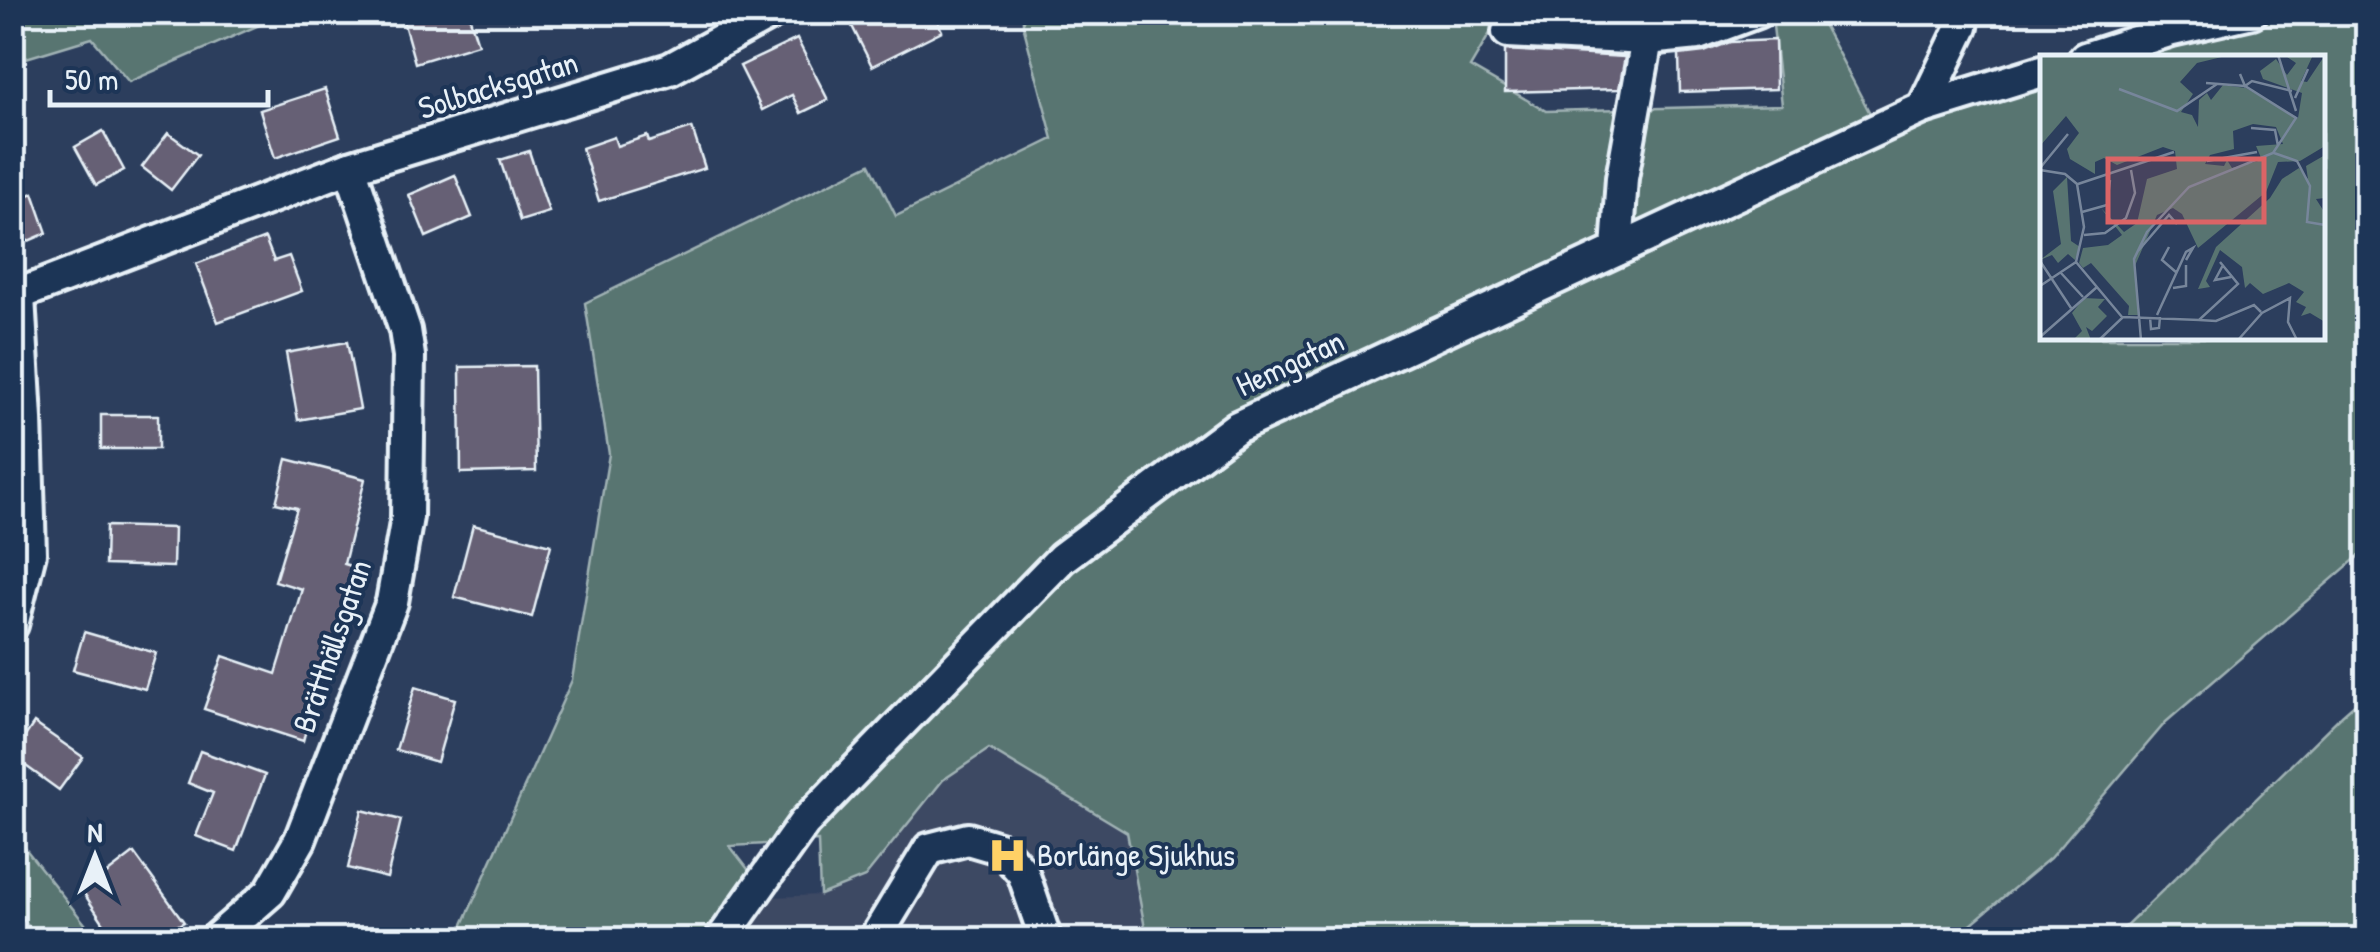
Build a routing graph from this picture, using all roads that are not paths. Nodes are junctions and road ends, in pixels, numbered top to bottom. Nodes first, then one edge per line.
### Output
1 (774, 12) edge
2 (1757, 12) edge
3 (1964, 12) edge
4 (2252, 12) edge
5 (1508, 32) dead end
6 (1647, 39) junction
7 (2094, 55) edge
8 (2040, 72) edge
9 (1923, 108) junction
10 (350, 167) junction
11 (1617, 250) junction
12 (16, 296) edge
13 (12, 625) edge
14 (214, 940) edge
15 (721, 940) edge
16 (874, 940) edge
17 (1046, 940) edge

1 - 10 street, Solbacksgatan
2 - 6 street
3 - 9 street
4 - 7 street
5 - 6 street
6 - 11 street
8 - 9 street, Hemgatan
9 - 11 street, Hemgatan
10 - 12 street, Solbacksgatan
10 - 14 street, Brätthällsgatan
11 - 15 street, Hemgatan
12 - 13 street
16 - 17 street

